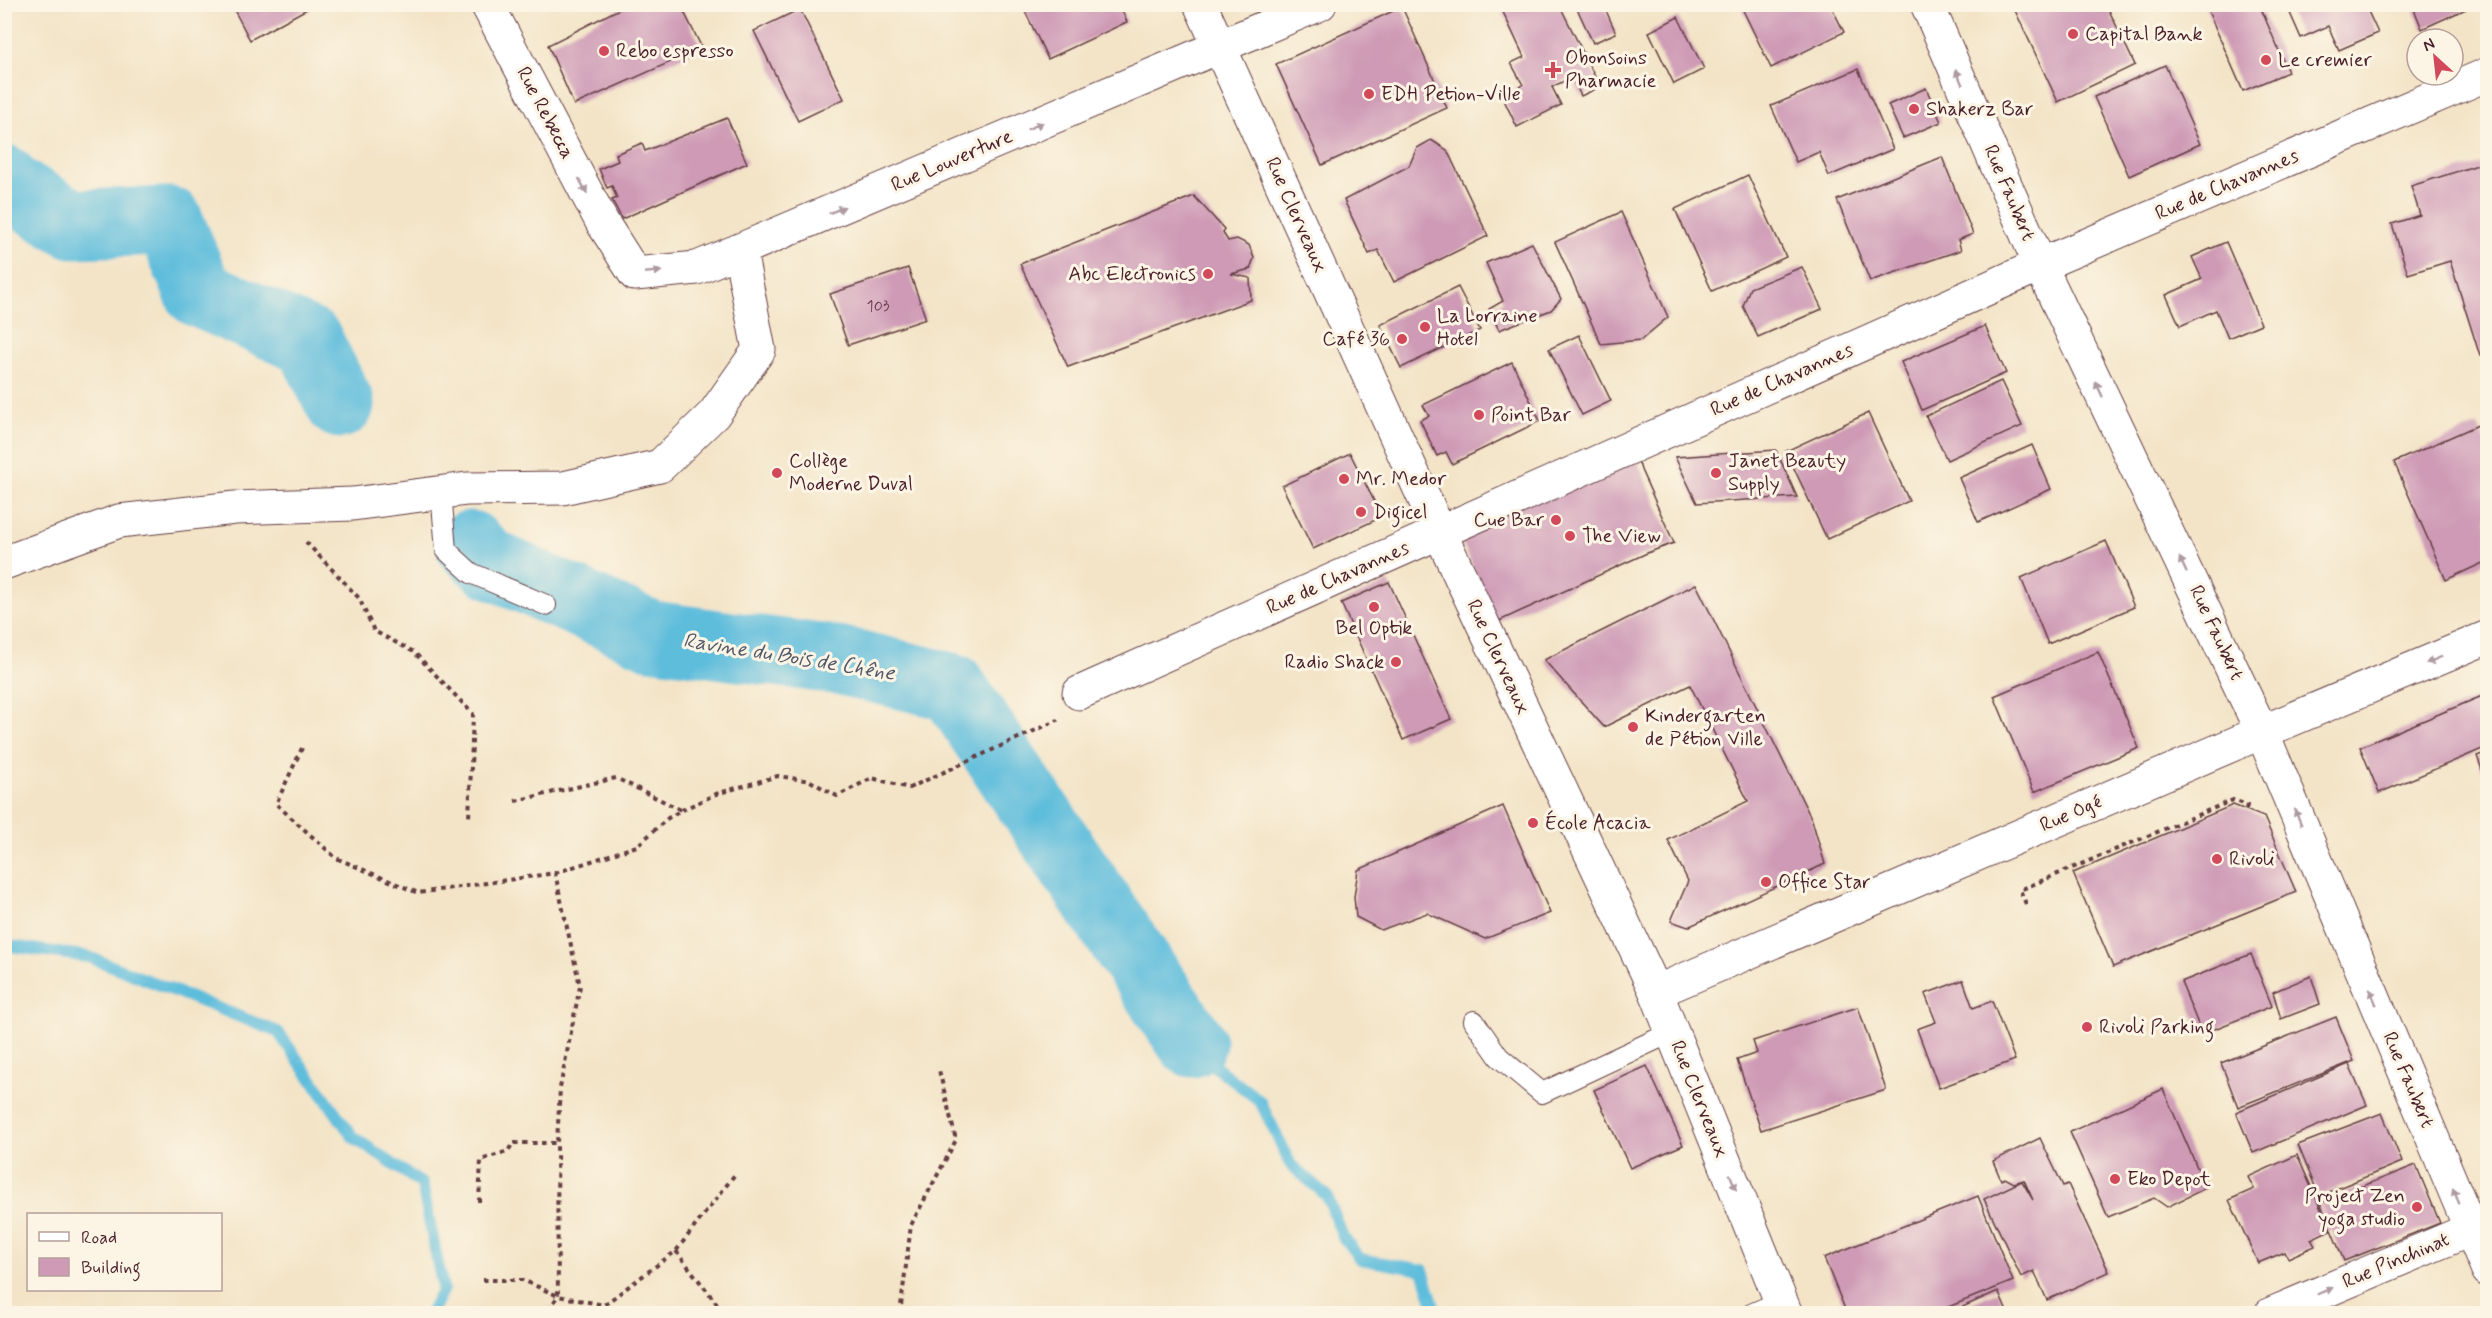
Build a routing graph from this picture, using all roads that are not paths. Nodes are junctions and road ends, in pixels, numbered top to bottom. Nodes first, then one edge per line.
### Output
1 (487, 4) edge
2 (1200, 4) edge
3 (1320, 4) edge
4 (1927, 4) edge
5 (1220, 47) junction
6 (2487, 74) edge
7 (602, 222) joint
8 (740, 251) junction
9 (2040, 265) junction
10 (441, 493) junction
11 (1440, 533) junction
12 (4, 563) edge
13 (546, 605) dead end
14 (2487, 637) edge
15 (1079, 693) dead end
16 (2262, 732) junction
17 (1656, 992) junction
18 (1474, 1021) dead end
19 (1672, 1032) junction
20 (2479, 1226) edge
21 (2487, 1270) edge
22 (1773, 1309) edge
23 (2271, 1314) edge

1 -> 7 street, Rue Rebecca
2 - 5 street, Rue Clerveaux
3 - 5 street, Rue Louverture
9 -> 4 street, Rue Faubert
8 -> 5 street, Rue Louverture
5 - 11 street, Rue Clerveaux
6 - 9 street, Rue de Chavannes
7 -> 8 street, Rue Louverture
8 - 10 street
9 - 11 street, Rue de Chavannes
16 -> 9 street, Rue Faubert
10 - 12 street
10 - 13 lane
11 - 15 street, Rue de Chavannes
11 - 17 street, Rue Clerveaux
14 -> 16 street, Rue Ogé
16 - 17 street, Rue Ogé
20 -> 16 street, Rue Faubert
17 - 19 street, Rue Clerveaux
18 - 19 lane
19 -> 22 street, Rue Clerveaux
20 - 21 street, Rue Faubert
23 -> 20 street, Rue Pinchinat

